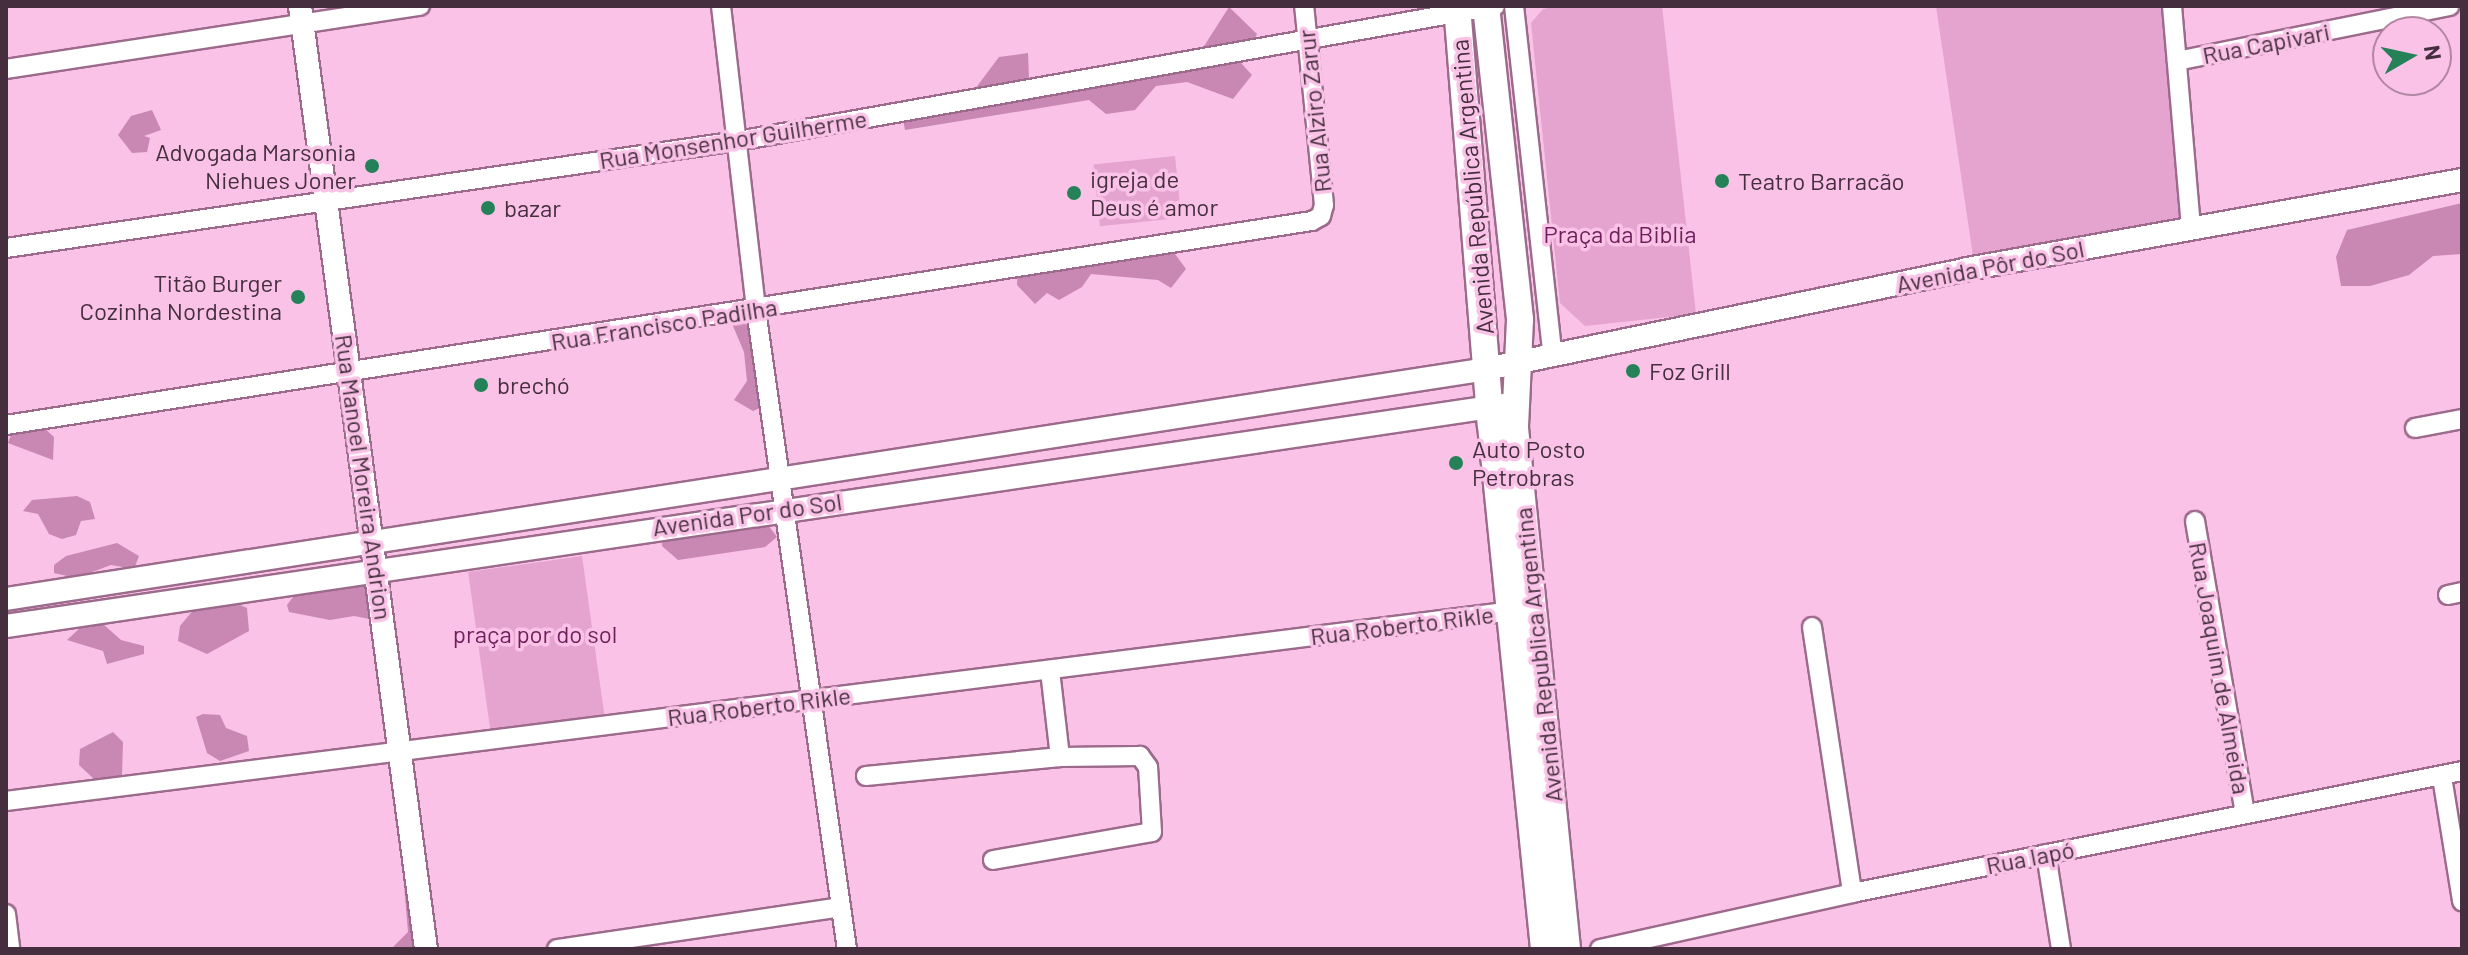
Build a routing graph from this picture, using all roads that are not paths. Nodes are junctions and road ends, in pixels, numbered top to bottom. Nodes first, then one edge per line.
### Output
1 (420, 6) edge
2 (721, 6) edge
3 (1304, 6) edge
4 (1514, 6) edge
5 (2172, 6) edge
6 (2449, 6) edge
7 (1490, 7) edge
8 (1458, 10) edge
9 (301, 15) edge
10 (1308, 43) junction
11 (2177, 61) junction
12 (6, 69) edge
13 (738, 141) junction
14 (2462, 180) edge
15 (326, 200) junction
16 (1321, 216) joint
17 (2191, 229) junction
18 (6, 248) edge
19 (756, 310) junction
20 (1552, 352) junction
21 (1520, 362) junction
22 (1486, 369) junction
23 (350, 372) junction
24 (1502, 406) junction
25 (2462, 419) edge
26 (6, 425) edge
27 (2415, 428) dead end
28 (779, 480) junction
29 (783, 508) junction
30 (2195, 521) dead end
31 (372, 543) junction
32 (375, 569) junction
33 (6, 599) edge
34 (1524, 609) junction
35 (6, 626) edge
36 (1812, 627) dead end
37 (1050, 671) junction
38 (809, 700) junction
39 (401, 749) junction
40 (1060, 757) junction
41 (2462, 771) edge
42 (866, 776) dead end
43 (2449, 787) edge
44 (6, 801) edge
45 (2245, 814) junction
46 (2046, 854) junction
47 (993, 860) dead end
48 (1852, 893) junction
49 (2462, 901) edge
50 (841, 907) junction
51 (6, 914) edge
52 (10, 949) edge
53 (426, 949) edge
54 (557, 949) edge
55 (847, 949) edge
56 (1544, 949) edge
57 (1567, 949) edge
58 (1600, 949) edge
59 (2061, 949) edge

1 - 9 street
2 - 13 street
3 - 10 street, Rua Alziro Zarur
4 - 20 street
5 - 11 street
6 - 11 street, Rua Capivari
7 - 8 street, Rua Monsenhor Guilherme
7 - 21 main road, Avenida República Argentina
8 - 10 street, Rua Monsenhor Guilherme
8 - 22 main road, Avenida República Argentina
9 - 12 street
9 - 15 street, Rua Manoel Moreira Andrion
10 - 13 street, Rua Monsenhor Guilherme
10 - 16 street, Rua Alziro Zarur
11 - 17 street
13 - 15 street, Rua Monsenhor Guilherme
13 - 19 street
14 - 17 street, Avenida Pôr do Sol
15 - 18 street, Rua Monsenhor Guilherme
15 - 23 street, Rua Manoel Moreira Andrion
16 - 19 street, Rua Francisco Padilha
17 - 20 street, Avenida Pôr do Sol
19 - 23 street, Rua Francisco Padilha
19 - 28 street
20 - 21 street, Avenida Pôr do Sol
21 - 22 street, Avenida Por do Sol
21 - 24 main road, Avenida Republica Argentina
22 - 24 main road, Avenida Republica Argentina
22 - 28 street, Avenida Por do Sol
23 - 26 street, Rua Francisco Padilha
23 - 31 street, Rua Manoel Moreira Andrion
24 - 29 street, Avenida Por do Sol
24 - 34 main road, Avenida Republica Argentina
25 - 27 street
28 - 29 street
28 - 31 street, Avenida Por do Sol
29 - 32 street, Avenida Por do Sol
29 - 38 street
30 - 45 street, Rua Joaquim de Almeida
31 - 32 street, Rua Manoel Moreira Andrion
31 - 33 street, Avenida Por do Sol
32 - 35 street, Avenida Por do Sol
32 - 39 street, Rua Manoel Moreira Andrion
34 - 37 street, Rua Roberto Rikle
34 - 56 main road, Avenida Republica Argentina
34 - 57 main road, Avenida Republica Argentina
36 - 48 street
37 - 38 street, Rua Roberto Rikle
37 - 40 street
38 - 39 street, Rua Roberto Rikle
38 - 50 street
39 - 44 street, Rua Roberto Rikle
39 - 53 street, Rua Manoel Moreira Andrion
40 - 42 street
40 - 47 street
41 - 43 street, Rua Iapó
43 - 45 street, Rua Iapó
43 - 49 street
45 - 46 street, Rua Iapó
46 - 48 street, Rua Iapó
46 - 59 street
48 - 58 street, Rua Iapó
50 - 54 street
50 - 55 street
51 - 52 street

